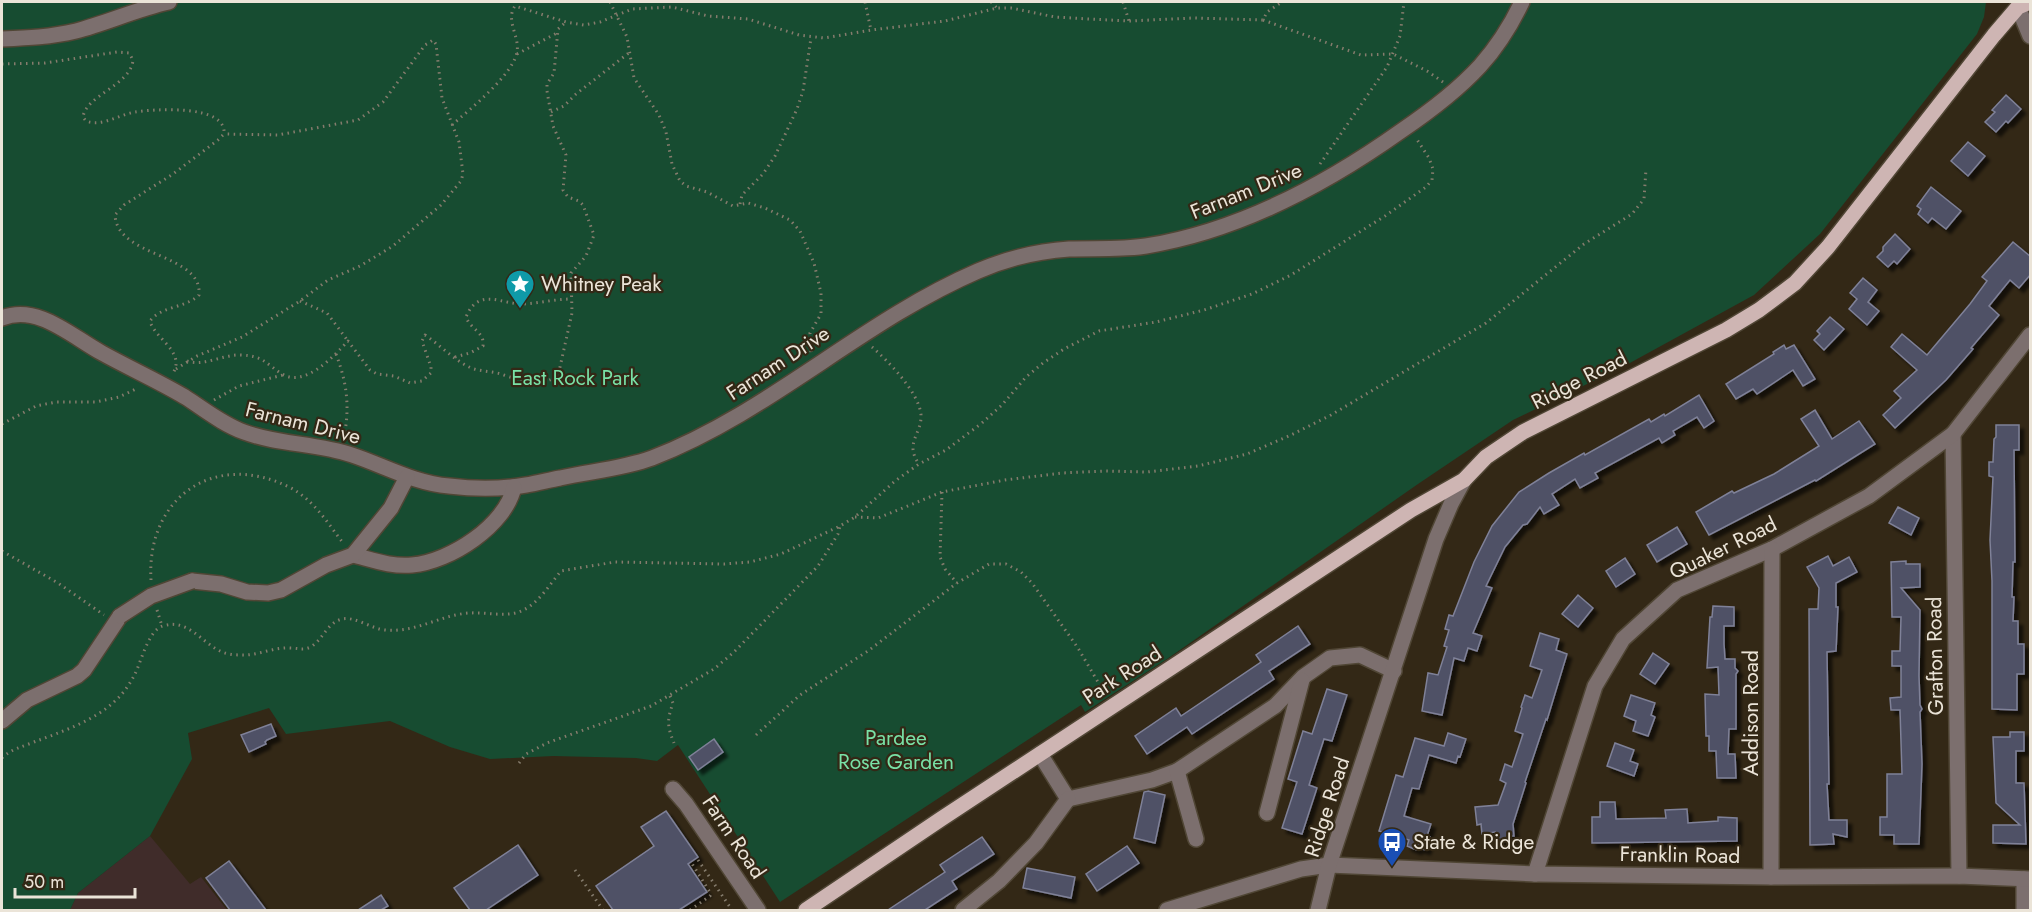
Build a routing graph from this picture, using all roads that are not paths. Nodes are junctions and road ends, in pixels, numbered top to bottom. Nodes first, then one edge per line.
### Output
1 (169, 2) edge
2 (1522, 2) edge
3 (2021, 3) edge
4 (2031, 36) edge
5 (2, 39) edge
6 (2, 318) edge
7 (2031, 335) edge
8 (1953, 434) junction
9 (407, 477) junction
10 (1464, 480) junction
11 (514, 487) junction
12 (1772, 549) junction
13 (353, 555) junction
14 (1394, 670) junction
15 (1303, 677) junction
16 (2, 721) edge
17 (1040, 754) junction
18 (1177, 771) junction
19 (673, 789) dead end
20 (1068, 799) junction
21 (1267, 813) dead end
22 (1196, 839) dead end
23 (1329, 865) junction
24 (1535, 874) junction
25 (1959, 876) junction
26 (1771, 878) junction
27 (2027, 879) edge
28 (1192, 907) edge
29 (758, 910) edge
30 (806, 910) edge
31 (963, 910) edge
32 (1167, 910) edge
33 (1318, 910) edge
34 (2025, 910) edge

1 - 5 street
2 - 11 street, Farnam Drive
3 - 4 street
3 - 10 main road, Ridge Road
6 - 9 street, Farnam Drive
7 - 8 street, Quaker Road
8 - 12 street, Quaker Road
8 - 25 street, Grafton Road
9 - 11 street, Farnam Drive
9 - 13 street
10 - 14 street, Ridge Road
10 - 17 main road, Park Road
11 - 13 street
12 - 24 street, Quaker Road
12 - 26 street, Addison Road
13 - 16 street, bridge
14 - 15 street
14 - 23 street, Ridge Road
15 - 18 street
15 - 21 street
17 - 20 street
17 - 30 main road, Park Road
18 - 20 street
18 - 22 street
19 - 29 street, Farm Road
20 - 31 street
23 - 24 street, Franklin Road
23 - 28 street, Franklin Road
23 - 33 street, Ridge Road
24 - 26 street, Franklin Road
25 - 26 street, Franklin Road
25 - 27 street, Franklin Road
27 - 34 street
28 - 32 street, Franklin Road

